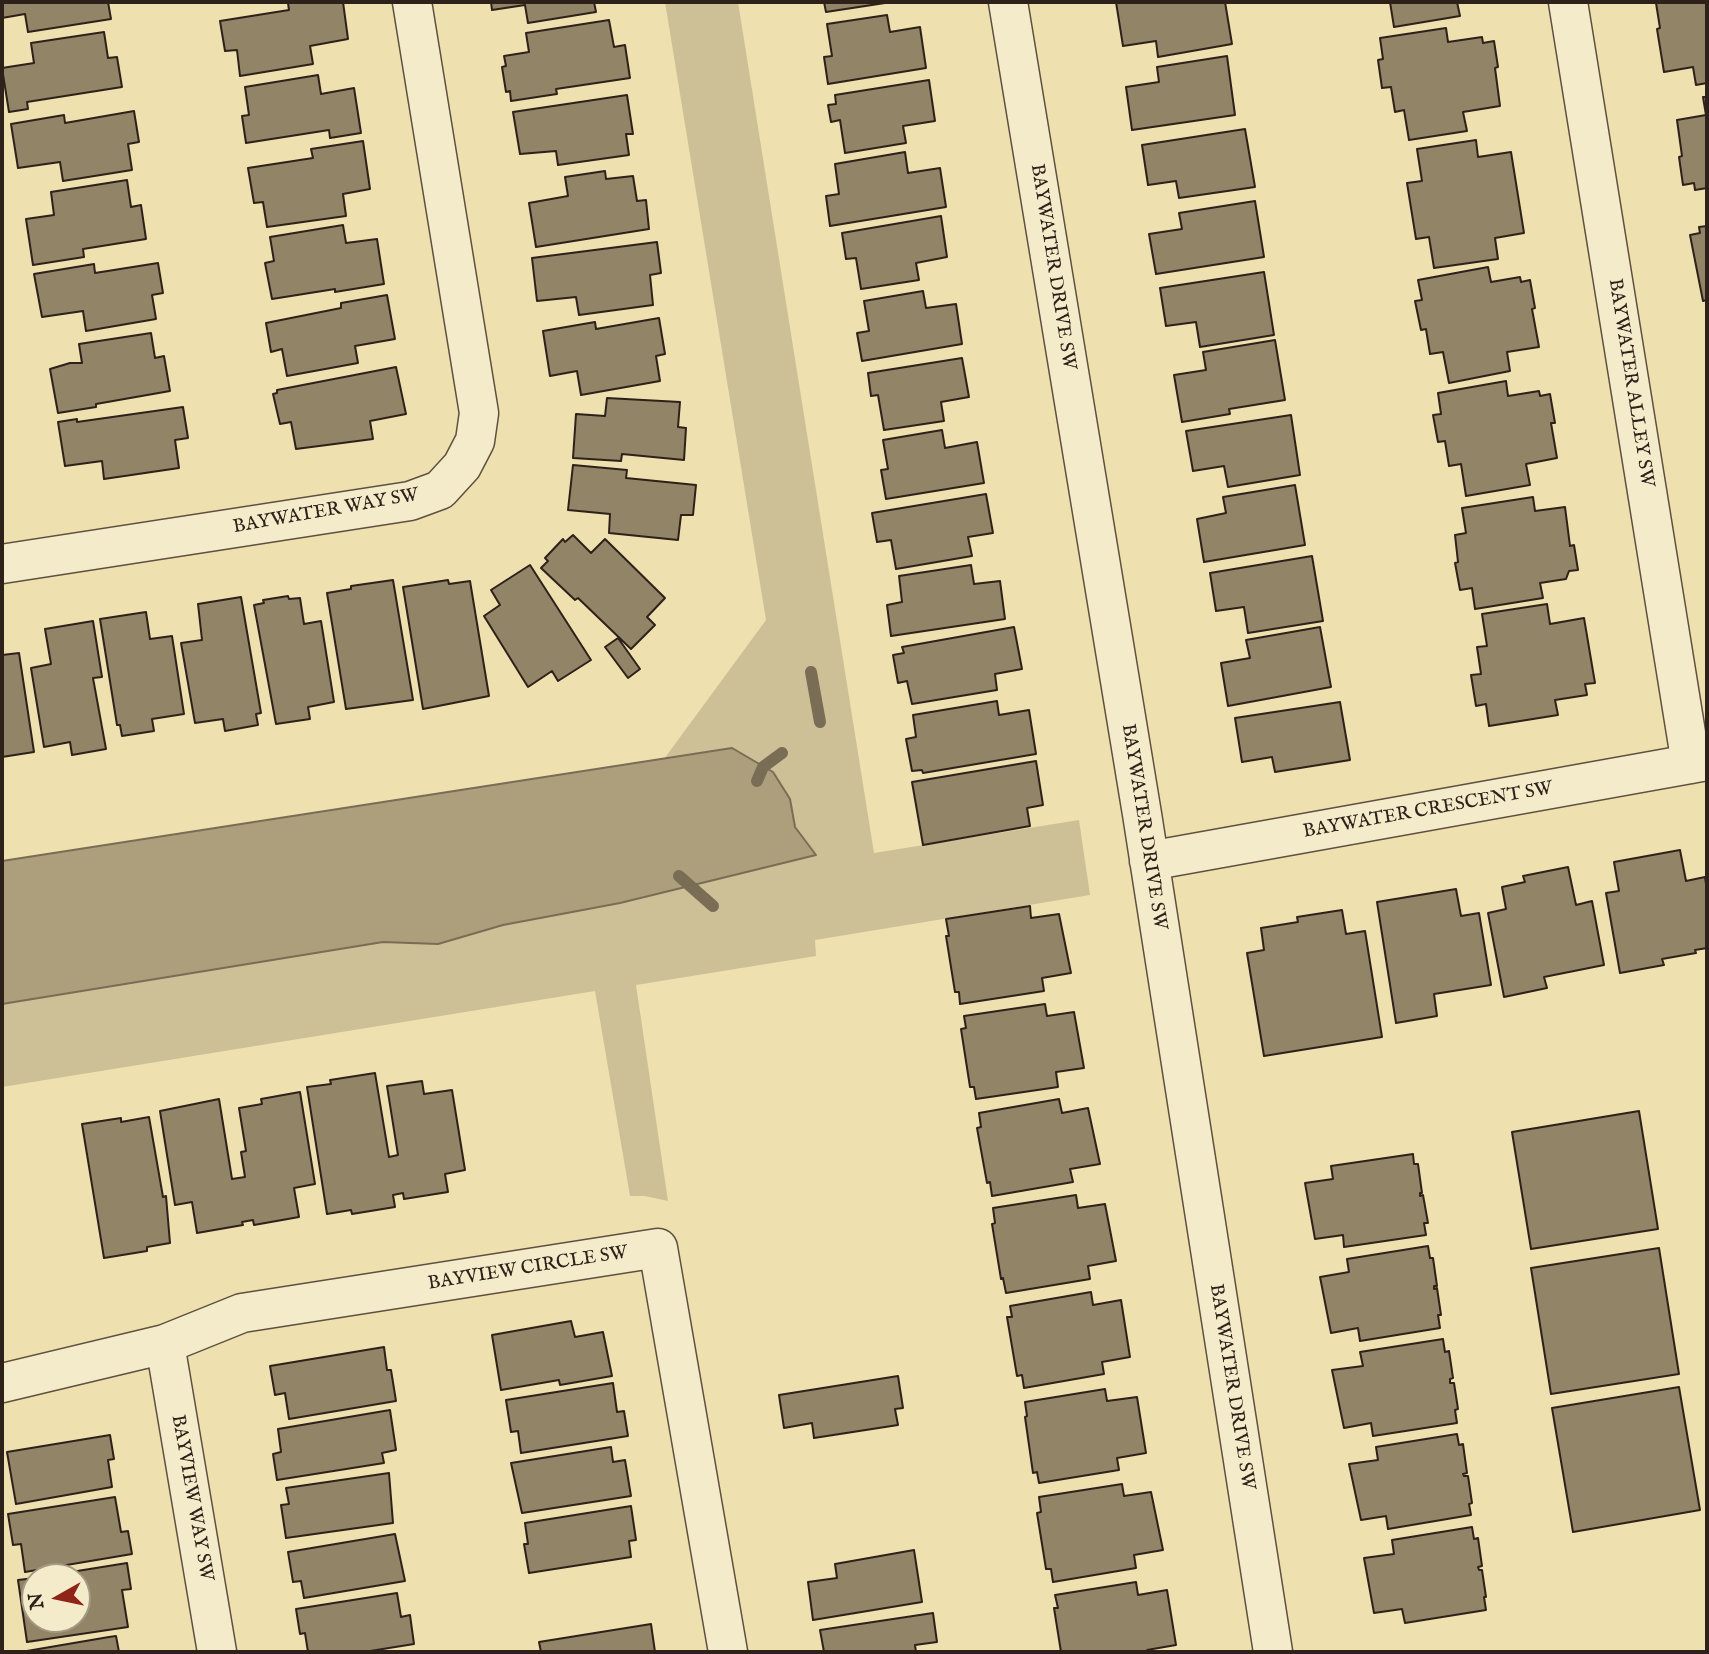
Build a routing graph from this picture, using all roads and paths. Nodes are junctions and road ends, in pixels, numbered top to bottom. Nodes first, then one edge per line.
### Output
1 (412, 2) edge
2 (1008, 2) edge
3 (1568, 2) edge
4 (2, 565) edge
5 (1699, 762) edge
6 (1149, 861) junction
7 (165, 1344) junction
8 (2, 1383) edge
9 (217, 1652) edge
10 (727, 1652) edge
11 (1273, 1652) edge

1 - 4 street, BAYWATER WAY SW
2 - 6 street, BAYWATER DRIVE SW
3 - 5 street, BAYWATER ALLEY SW
5 - 6 street, BAYWATER CRESCENT SW
6 - 11 street, BAYWATER DRIVE SW
7 - 8 street, BAYVIEW CIRCLE SW
7 - 9 street, BAYVIEW WAY SW
7 - 10 street, BAYVIEW CIRCLE SW

